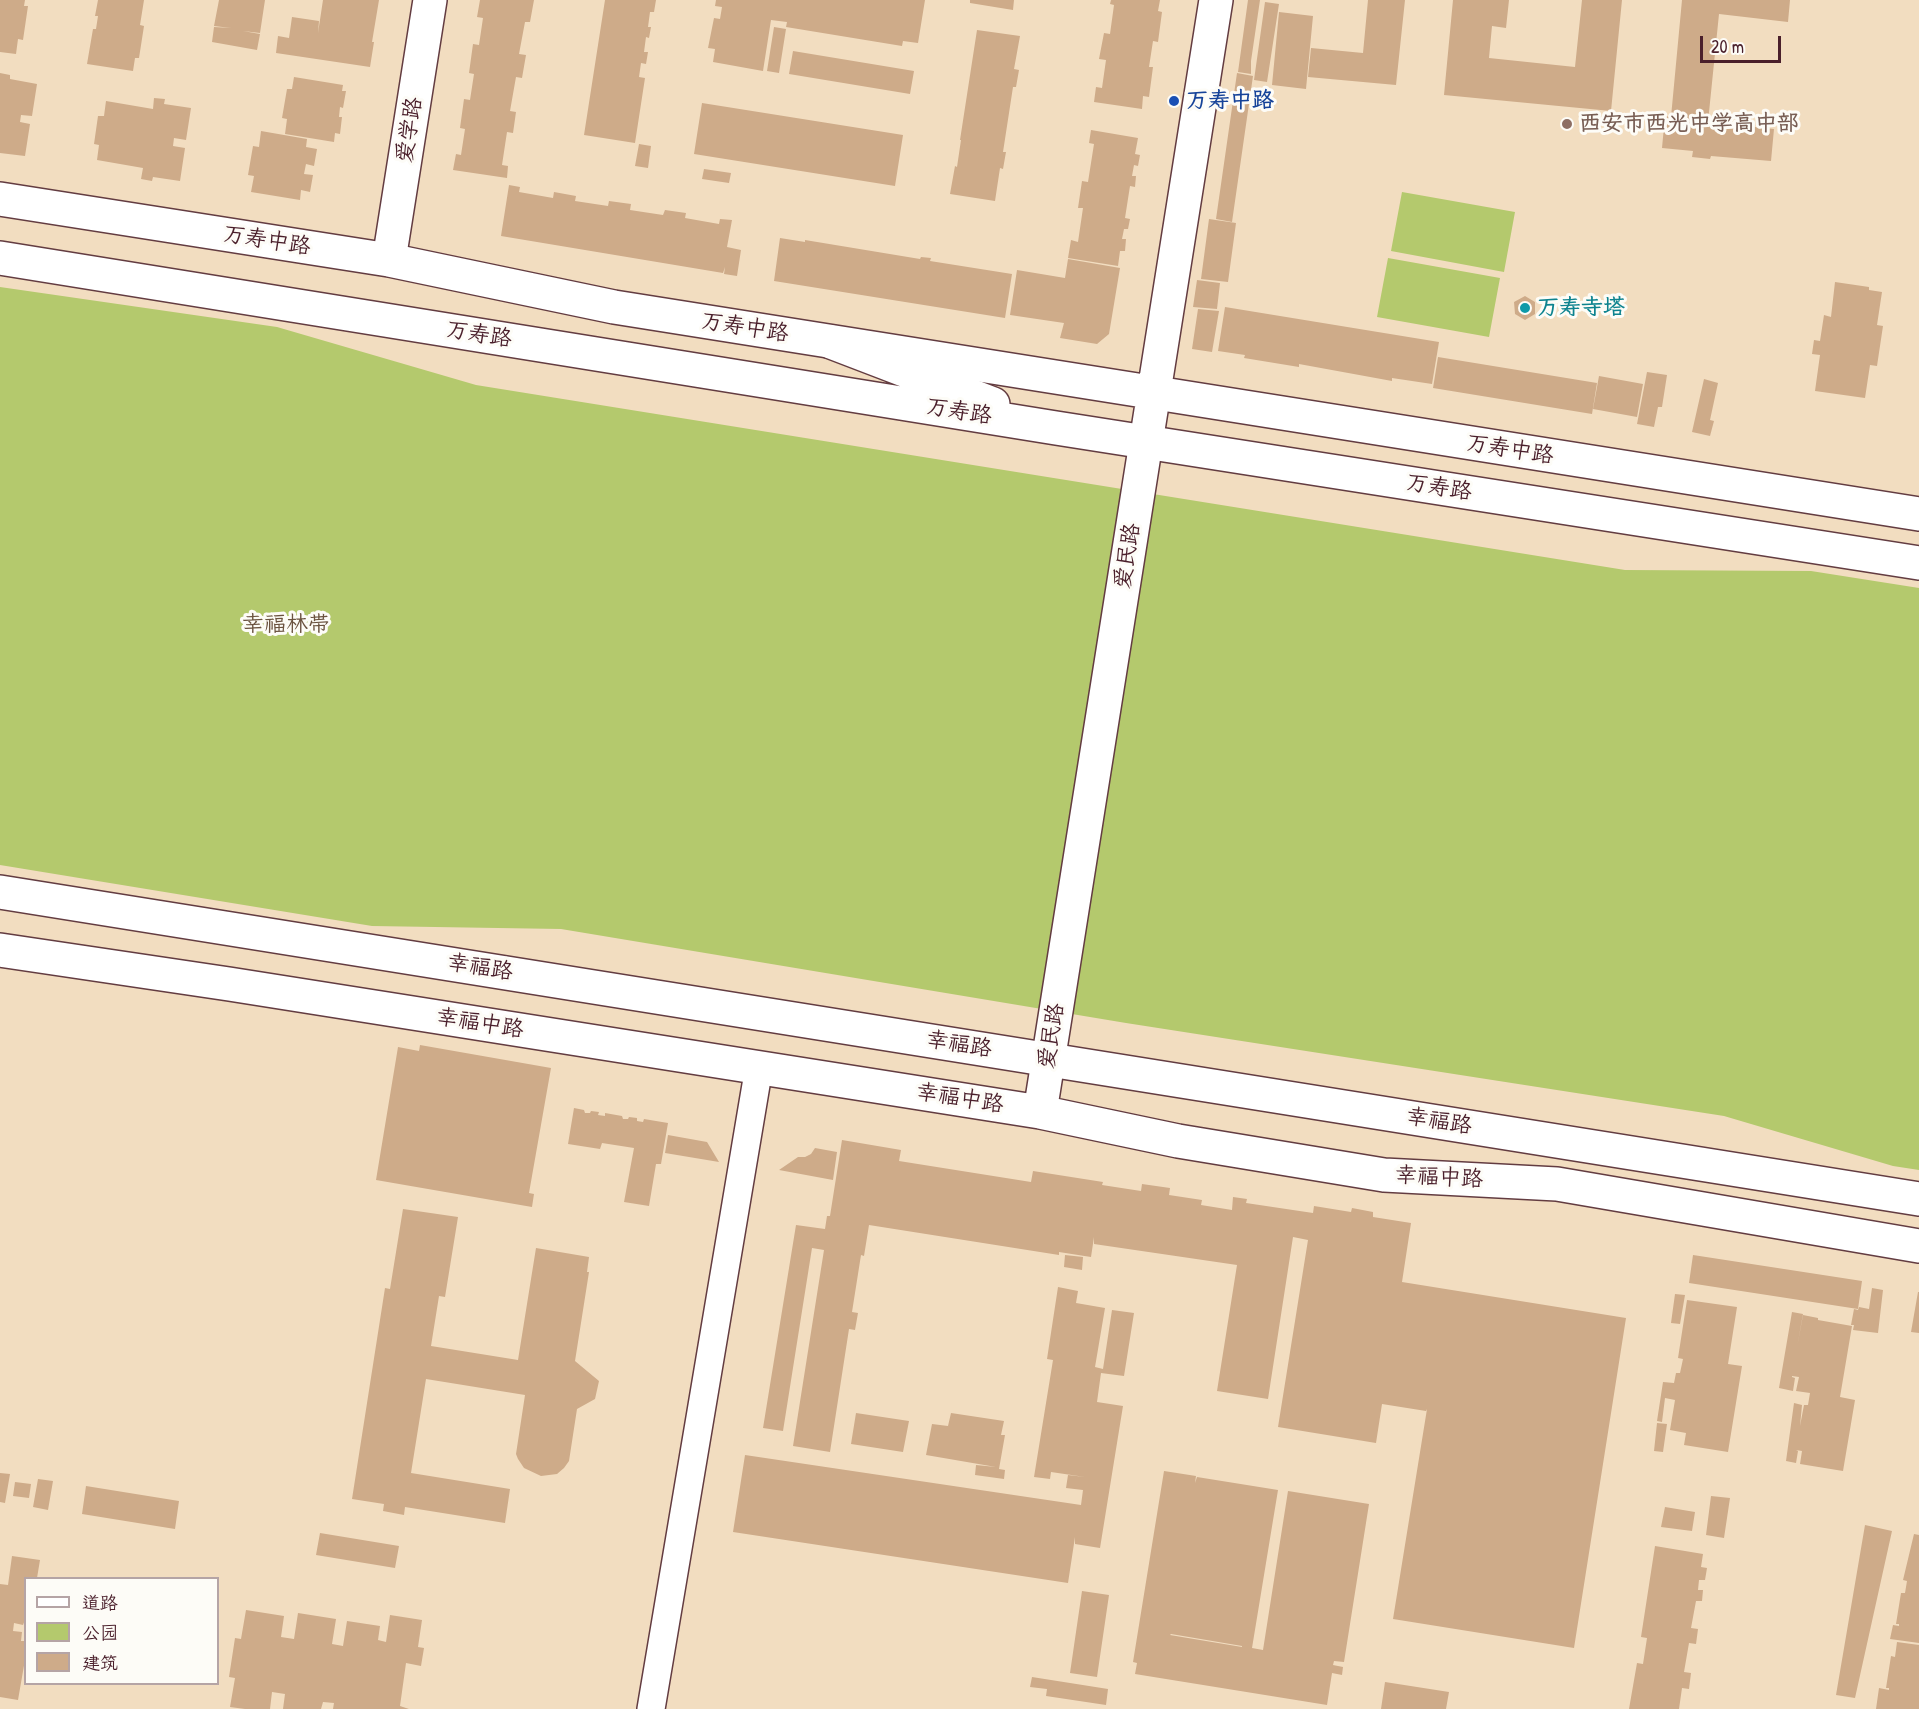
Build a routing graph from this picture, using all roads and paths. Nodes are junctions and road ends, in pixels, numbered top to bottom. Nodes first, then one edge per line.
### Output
1 (430, 0) edge
2 (1216, 0) edge
3 (0, 199) edge
4 (0, 258) edge
5 (389, 260) junction
6 (831, 342) junction
7 (1154, 393) junction
8 (1056, 428) junction
9 (1146, 442) junction
10 (1919, 514) edge
11 (1919, 563) edge
12 (0, 892) edge
13 (0, 950) edge
14 (1048, 1060) junction
15 (759, 1068) junction
16 (1040, 1112) junction
17 (1919, 1199) edge
18 (1919, 1246) edge
19 (651, 1709) edge

1 - 5 main road, 爱学路
2 - 7 main road, 爱民路
3 - 5 main road, 万寿中路
4 - 8 main road, 万寿路
5 - 6 main road, 万寿中路
6 - 7 main road, 万寿中路
6 - 8 main road
7 - 9 main road, 爱民路
7 - 10 main road, 万寿中路
8 - 9 main road, 万寿路
9 - 11 main road, 万寿路
9 - 14 main road, 爱民路
12 - 14 main road, 幸福路
13 - 15 main road, 幸福中路
14 - 16 main road, 爱民路
14 - 17 main road, 幸福路
15 - 16 main road, 幸福中路
15 - 19 street
16 - 18 main road, 幸福中路

